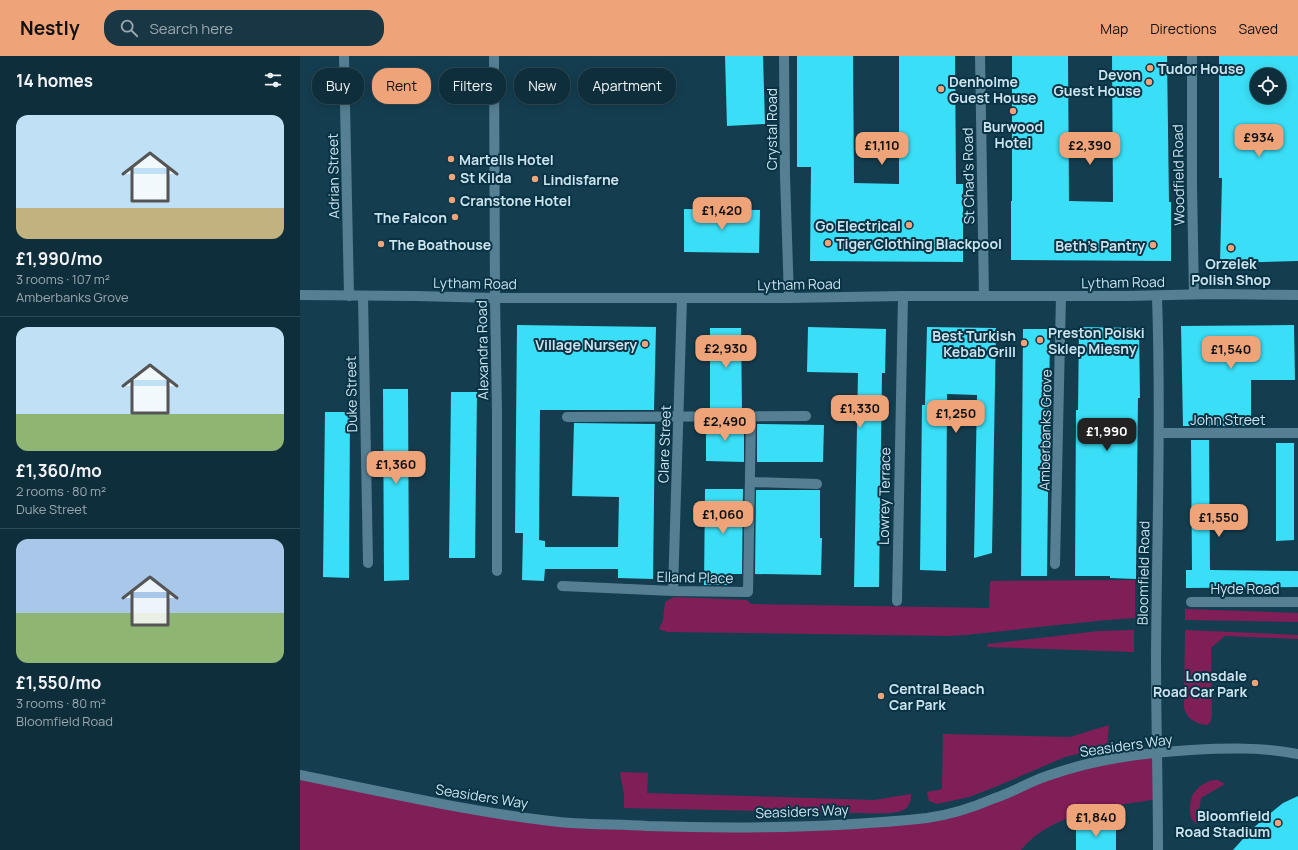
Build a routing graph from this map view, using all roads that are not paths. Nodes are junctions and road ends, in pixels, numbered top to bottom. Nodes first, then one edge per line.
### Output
1 (344, 56) edge
2 (494, 56) edge
3 (784, 56) edge
4 (980, 56) edge
5 (1192, 56) edge
6 (1194, 294) junction
7 (300, 295) edge
8 (1298, 295) edge
9 (349, 296) junction
10 (363, 296) junction
11 (903, 296) junction
12 (984, 296) junction
13 (1062, 296) junction
14 (1157, 296) junction
15 (494, 298) junction
16 (682, 298) junction
17 (789, 298) junction
18 (679, 416) junction
19 (751, 416) junction
20 (806, 416) dead end
21 (567, 417) dead end
22 (1298, 433) edge
23 (1159, 434) junction
24 (751, 482) junction
25 (817, 484) dead end
26 (368, 563) dead end
27 (1055, 564) dead end
28 (497, 570) dead end
29 (562, 586) dead end
30 (673, 591) junction
31 (896, 601) dead end
32 (1192, 602) dead end
33 (1298, 602) edge
34 (1157, 752) junction
35 (1298, 754) edge
36 (300, 775) edge
37 (1158, 850) edge

1 - 9 street, Adrian Street
2 - 15 street, Alexandra Road
3 - 17 street, Crystal Road
4 - 12 street, St Chad's Road
5 - 6 street, Woodfield Road
6 - 8 street, Lytham Road
6 - 14 street, Lytham Road
7 - 9 street, Lytham Road
9 - 10 street, Lytham Road
10 - 15 street, Lytham Road
10 - 26 street, Duke Street
11 - 12 street, Lytham Road
11 - 17 street, Lytham Road
11 - 31 street, Lowrey Terrace
12 - 13 street, Lytham Road
13 - 14 street, Lytham Road
13 - 27 street, Amberbanks Grove
14 - 23 street, Bloomfield Road
15 - 16 street, Lytham Road
15 - 28 street, Alexandra Road
16 - 17 street, Lytham Road
16 - 18 street, Clare Street
18 - 19 street
18 - 21 street
18 - 30 street, Clare Street
19 - 20 street
19 - 24 street, Elland Place
22 - 23 street, John Street
23 - 34 street, Bloomfield Road
24 - 25 street
24 - 30 street, Elland Place
29 - 30 street, Elland Place
32 - 33 street, Hyde Road
34 - 35 street, Seasiders Way
34 - 36 street, Seasiders Way
34 - 37 street, Bloomfield Road

